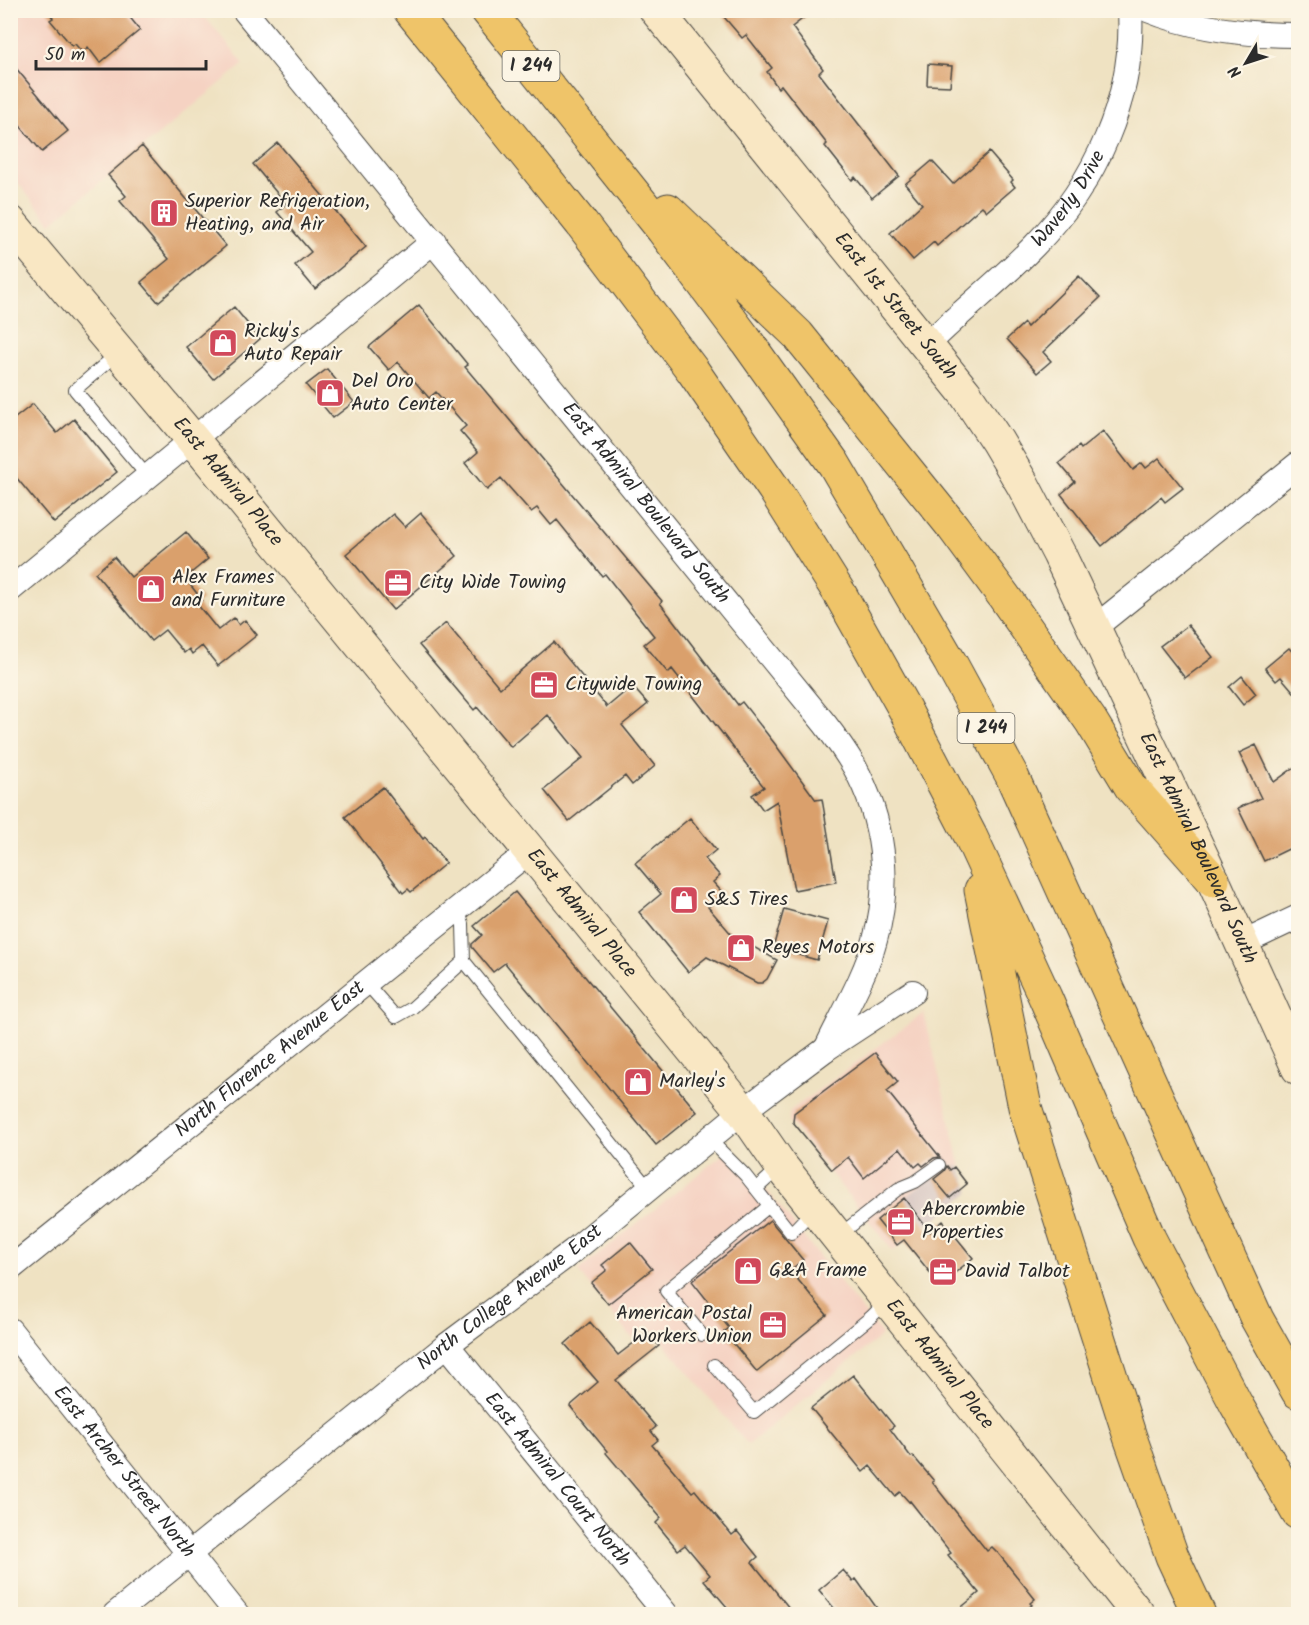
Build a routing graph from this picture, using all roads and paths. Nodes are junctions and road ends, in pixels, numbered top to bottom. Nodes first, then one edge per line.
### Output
1 (244, 10) edge
2 (410, 10) edge
3 (487, 10) edge
4 (656, 10) edge
5 (1130, 10) edge
6 (1148, 10) edge
7 (1299, 35) edge
8 (575, 122) junction
9 (10, 222) edge
10 (434, 241) junction
11 (926, 346) junction
12 (119, 352) junction
13 (193, 440) junction
14 (1299, 464) edge
15 (148, 477) junction
16 (10, 590) edge
17 (1094, 628) junction
18 (970, 836) junction
19 (531, 850) junction
20 (1213, 880) junction
21 (458, 909) junction
22 (1299, 917) edge
23 (1241, 944) junction
24 (464, 961) junction
25 (366, 983) junction
26 (914, 992) dead end
27 (826, 1049) junction
28 (1299, 1068) edge
29 (743, 1111) junction
30 (709, 1139) junction
31 (939, 1165) dead end
32 (781, 1166) junction
33 (649, 1189) junction
34 (756, 1189) junction
35 (769, 1206) junction
36 (815, 1209) junction
37 (837, 1237) junction
38 (10, 1269) edge
39 (889, 1300) junction
40 (10, 1330) edge
41 (702, 1335) dead end
42 (447, 1345) junction
43 (714, 1365) dead end
44 (1299, 1392) edge
45 (1299, 1514) edge
46 (188, 1555) junction
47 (115, 1614) edge
48 (237, 1614) edge
49 (666, 1614) edge
50 (1138, 1614) edge
51 (1199, 1614) edge

1 - 10 street, East Admiral Boulevard South
2 - 18 highway, I 244
3 - 8 highway, I 244
4 - 11 main road, East 1st Street South
5 - 11 street, Waverly Drive
6 - 7 street
8 - 20 highway
8 - 44 highway, I 244
9 - 12 main road, East Admiral Place
10 - 13 street
10 - 27 street, East Admiral Boulevard South
11 - 17 main road, East 1st Street South
12 - 13 main road, East Admiral Place
12 - 15 lane
13 - 15 street
13 - 19 main road, East Admiral Place
14 - 17 street
15 - 16 street
17 - 20 main road, East Admiral Boulevard South
18 - 45 highway, I 244
18 - 51 highway
19 - 21 street, North Florence Avenue East
19 - 29 main road, East Admiral Place
20 - 23 main road, East Admiral Boulevard South
21 - 24 lane
21 - 25 street, North Florence Avenue East
22 - 23 street
23 - 28 main road, East Admiral Boulevard South
24 - 25 lane
24 - 33 lane
25 - 38 street, North Florence Avenue East
26 - 27 street, North College Avenue East
27 - 29 street, North College Avenue East
29 - 30 street, North College Avenue East
29 - 32 main road, East Admiral Place
30 - 33 street, North College Avenue East
30 - 34 lane
31 - 37 lane
32 - 34 lane
32 - 36 main road, East Admiral Place
33 - 42 street, North College Avenue East
34 - 35 lane
35 - 36 lane
35 - 41 lane
36 - 37 main road, East Admiral Place
37 - 39 main road, East Admiral Place
39 - 43 lane
39 - 50 main road, East Admiral Place
40 - 46 street, East Archer Street North
42 - 46 street, North College Avenue East
42 - 49 street, East Admiral Court North
46 - 47 street, North College Avenue East
46 - 48 street, East Archer Street North

